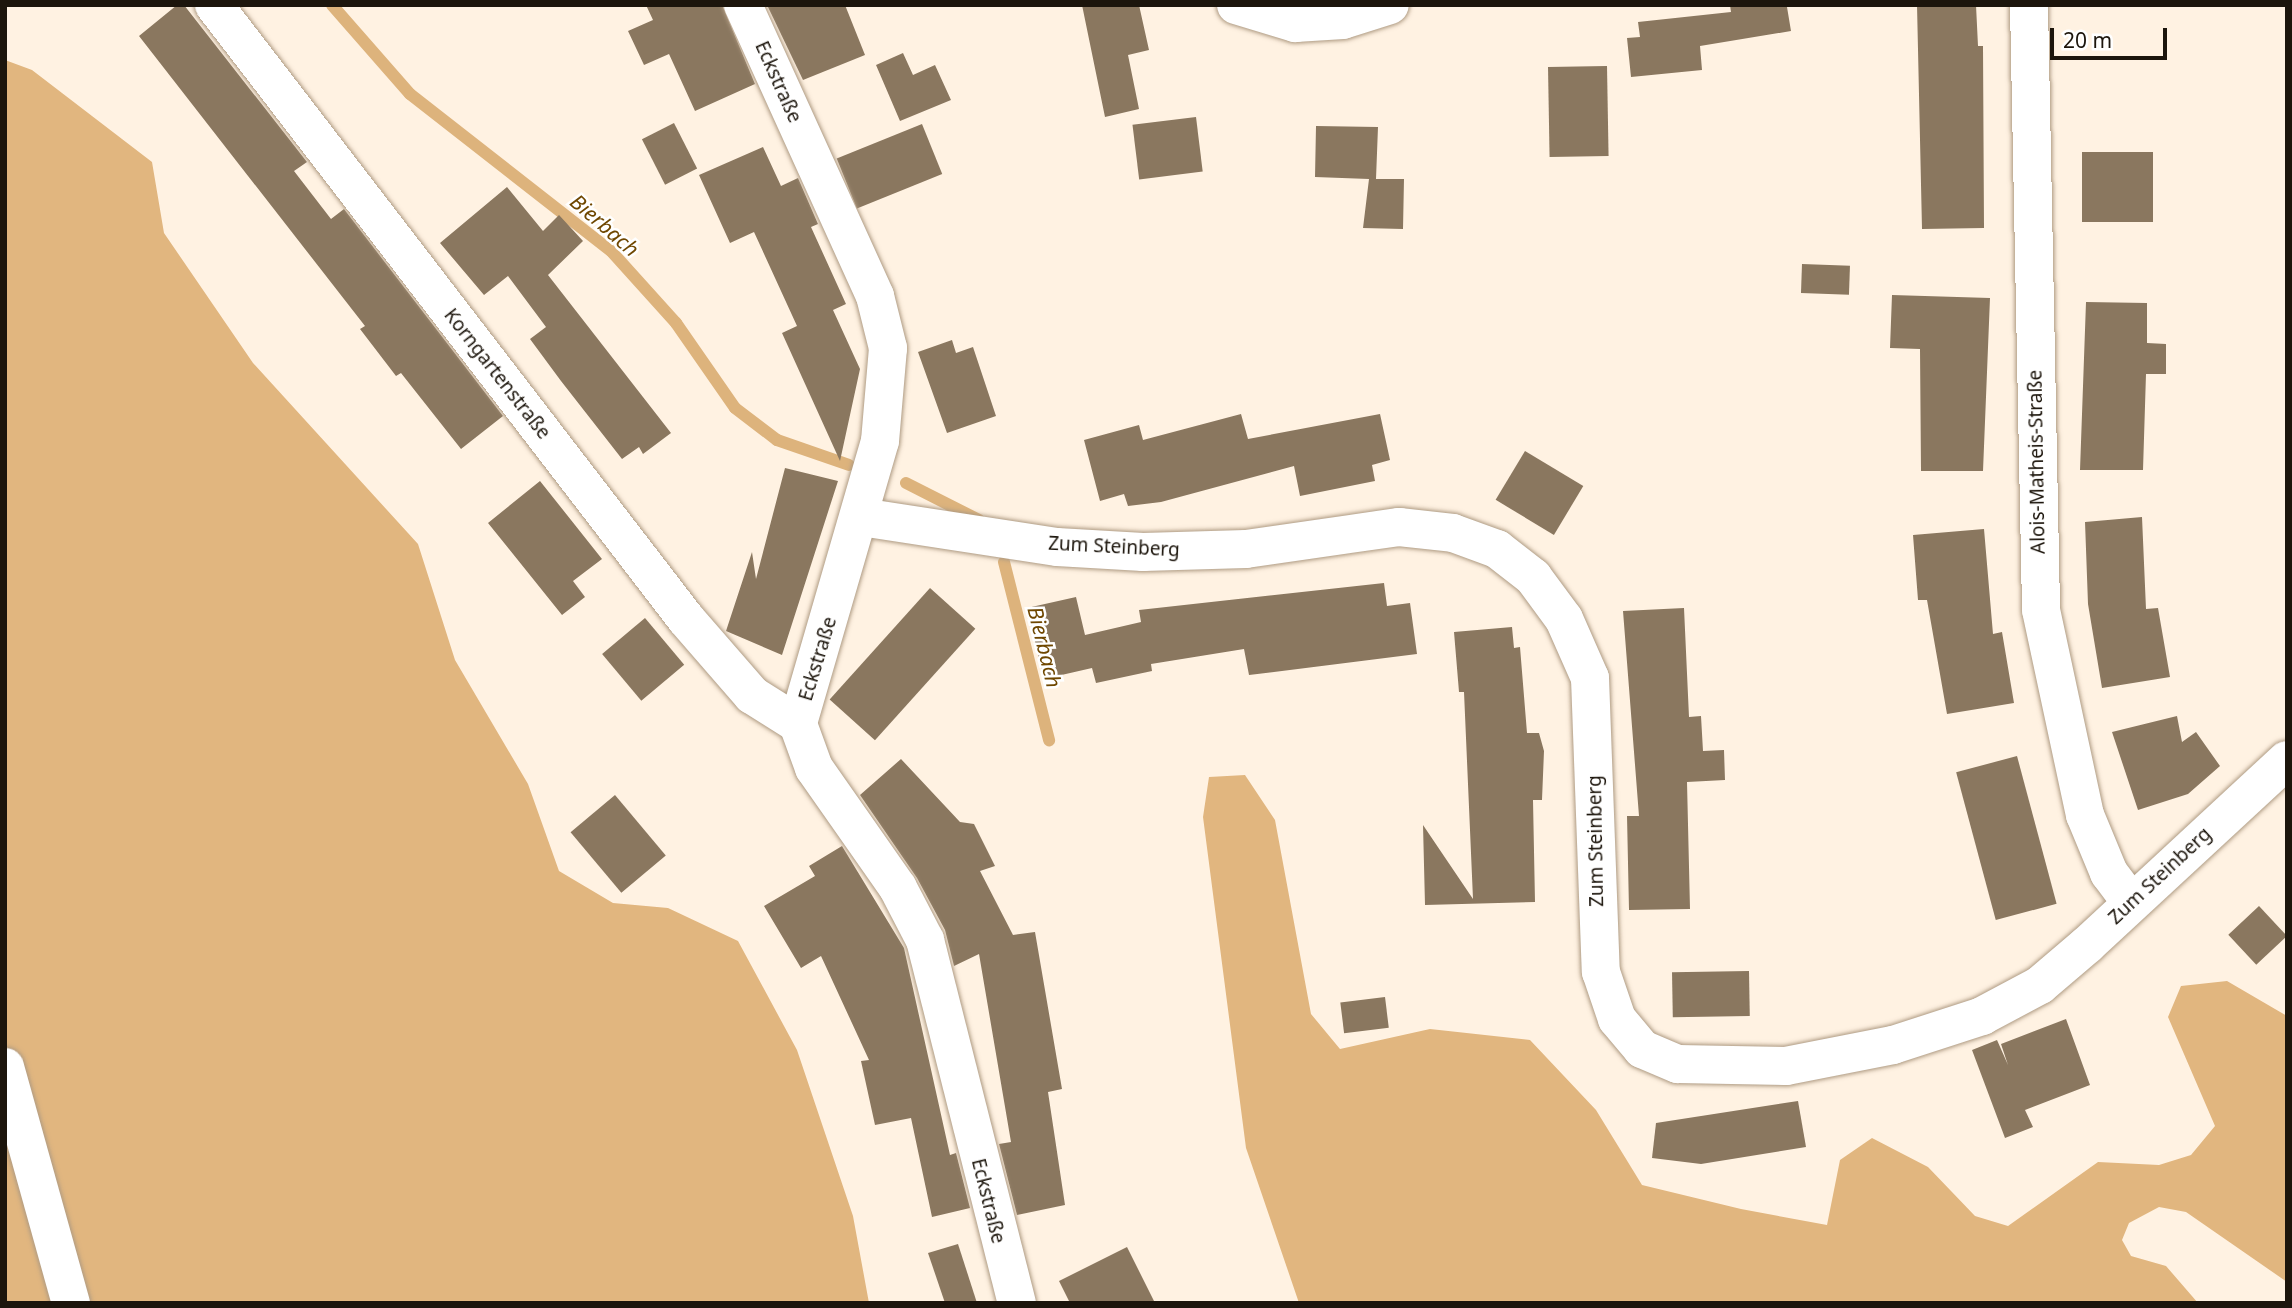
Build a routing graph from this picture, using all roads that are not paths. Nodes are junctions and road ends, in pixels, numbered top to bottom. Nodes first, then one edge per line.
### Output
1 (214, 5) edge
2 (743, 5) edge
3 (1391, 5) edge
4 (2029, 5) edge
5 (1243, 9) edge
6 (861, 517) junction
7 (798, 724) junction
8 (2287, 760) edge
9 (2131, 902) junction
10 (5, 1067) edge
11 (71, 1303) edge
12 (1017, 1303) edge

1 - 7 street, Korngartenstraße
2 - 6 street, Eckstraße
3 - 5 street
4 - 9 street, Alois-Matheis-Straße
6 - 7 street, Eckstraße
6 - 9 street, Zum Steinberg
7 - 12 street, Eckstraße
8 - 9 street, Zum Steinberg
10 - 11 street

